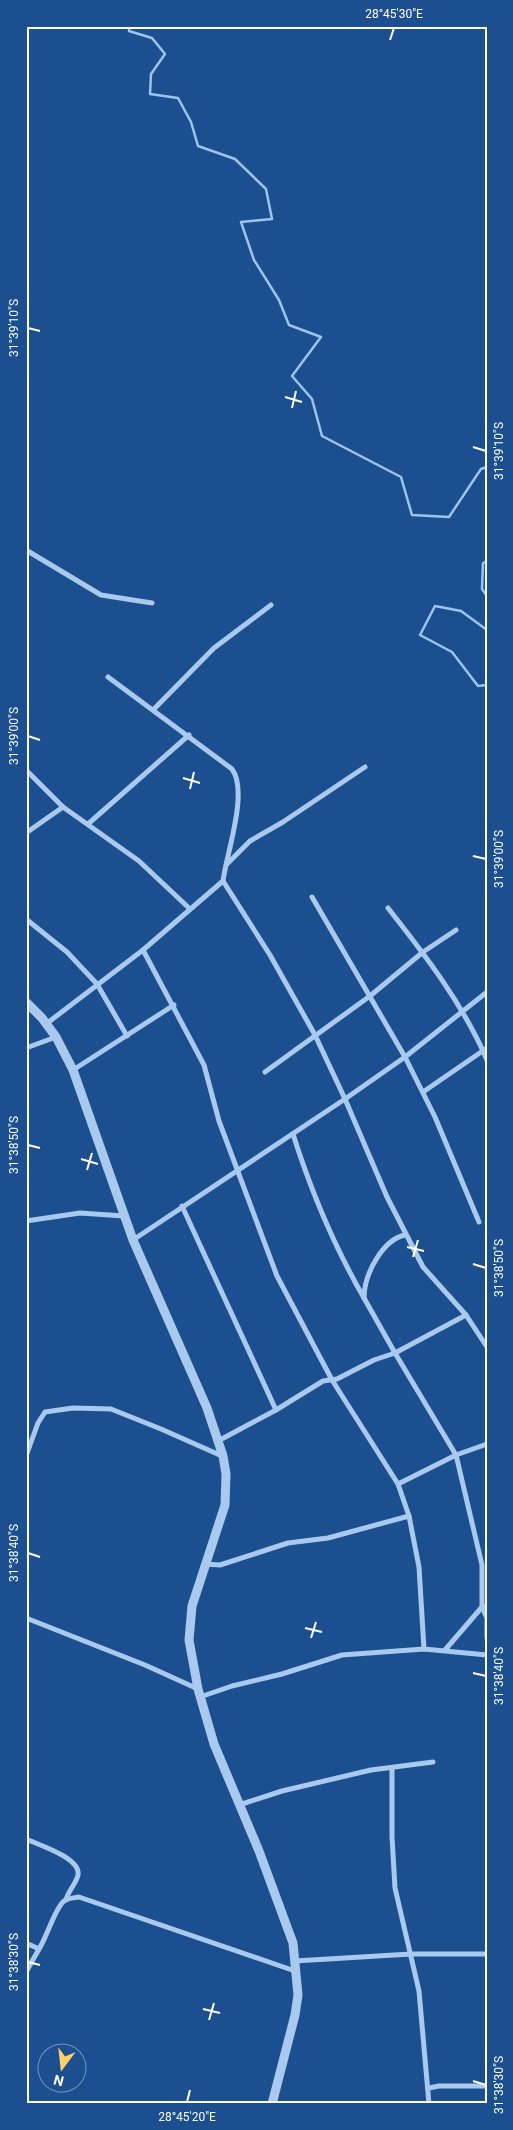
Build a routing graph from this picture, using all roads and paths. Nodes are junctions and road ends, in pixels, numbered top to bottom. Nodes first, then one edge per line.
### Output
1 (26, 550) edge
2 (152, 603) dead end
3 (271, 605) dead end
4 (108, 677) dead end
5 (153, 710) junction
6 (189, 735) junction
7 (365, 767) dead end
8 (26, 770) edge
9 (63, 807) junction
10 (88, 824) junction
11 (26, 833) edge
12 (225, 866) junction
13 (223, 881) junction
14 (312, 897) dead end
15 (388, 908) dead end
16 (190, 909) junction
17 (26, 919) edge
18 (456, 930) dead end
19 (143, 950) junction
20 (423, 952) junction
21 (97, 984) junction
22 (487, 992) edge
23 (370, 996) junction
24 (26, 1002) edge
25 (174, 1005) junction
26 (463, 1011) junction
27 (46, 1024) junction
28 (315, 1035) junction
29 (127, 1036) junction
30 (56, 1037) junction
31 (26, 1048) edge
32 (485, 1049) edge
33 (405, 1057) junction
34 (487, 1060) edge
35 (73, 1070) junction
36 (265, 1072) dead end
37 (422, 1092) junction
38 (345, 1099) junction
39 (293, 1134) junction
40 (237, 1172) junction
41 (182, 1206) junction
42 (125, 1216) junction
43 (26, 1221) edge
44 (479, 1222) dead end
45 (405, 1235) junction
46 (133, 1240) junction
47 (364, 1298) junction
48 (466, 1315) junction
49 (487, 1347) edge
50 (394, 1353) junction
51 (332, 1380) junction
52 (276, 1410) junction
53 (218, 1441) junction
54 (487, 1444) edge
55 (456, 1455) junction
56 (26, 1456) edge
57 (223, 1456) junction
58 (398, 1484) junction
59 (409, 1516) junction
60 (205, 1564) junction
61 (485, 1606) edge
62 (26, 1618) edge
63 (487, 1637) edge
64 (424, 1649) junction
65 (445, 1650) junction
66 (487, 1655) edge
67 (199, 1693) junction
68 (433, 1762) dead end
69 (392, 1769) junction
70 (239, 1805) junction
71 (26, 1839) edge
72 (66, 1900) junction
73 (26, 1943) edge
74 (40, 1948) junction
75 (411, 1954) junction
76 (487, 1954) edge
77 (295, 1966) junction
78 (26, 1972) edge
79 (487, 2086) edge
80 (429, 2088) junction
81 (272, 2104) edge
82 (429, 2104) edge

1 - 2 street
3 - 5 street
4 - 5 street
5 - 6 street
6 - 10 street
6 - 12 street
7 - 12 street
8 - 9 street
9 - 10 street
9 - 11 street
10 - 16 street
12 - 13 street
13 - 16 street
13 - 28 street
14 - 23 street
15 - 20 street
16 - 19 street
17 - 21 street
18 - 20 street
19 - 21 street
19 - 25 street
20 - 23 street
20 - 26 street
21 - 27 street
21 - 29 street
22 - 26 street
23 - 28 street
23 - 33 street
24 - 27 street
25 - 29 street
25 - 40 street
26 - 32 street
26 - 33 street
27 - 30 street
28 - 36 street
28 - 38 street
29 - 35 street
30 - 31 street
30 - 35 street
32 - 34 street
32 - 37 street
33 - 37 street
33 - 38 street
35 - 42 street
37 - 44 street
38 - 39 street
38 - 45 street
39 - 40 street
39 - 47 street
40 - 41 street
40 - 51 street
41 - 46 street
41 - 52 street
42 - 43 street
42 - 46 street
45 - 47 street
45 - 48 street
46 - 53 street
47 - 50 street
48 - 49 street
48 - 50 street
50 - 51 street
50 - 55 street
51 - 52 street
51 - 58 street
52 - 53 street
53 - 57 street
54 - 55 street
55 - 58 street
55 - 61 street
56 - 57 street
57 - 60 street
58 - 59 street
59 - 60 street
59 - 64 street
60 - 67 street
61 - 63 street
61 - 65 street
62 - 67 street
64 - 65 street
64 - 67 street
65 - 66 street
67 - 70 street
68 - 69 street
69 - 70 street
69 - 75 street
70 - 77 street
71 - 72 street
72 - 74 street
72 - 77 street
73 - 74 street
74 - 78 street
75 - 76 street
75 - 77 street
75 - 80 street
77 - 81 street
79 - 80 street
80 - 82 street

